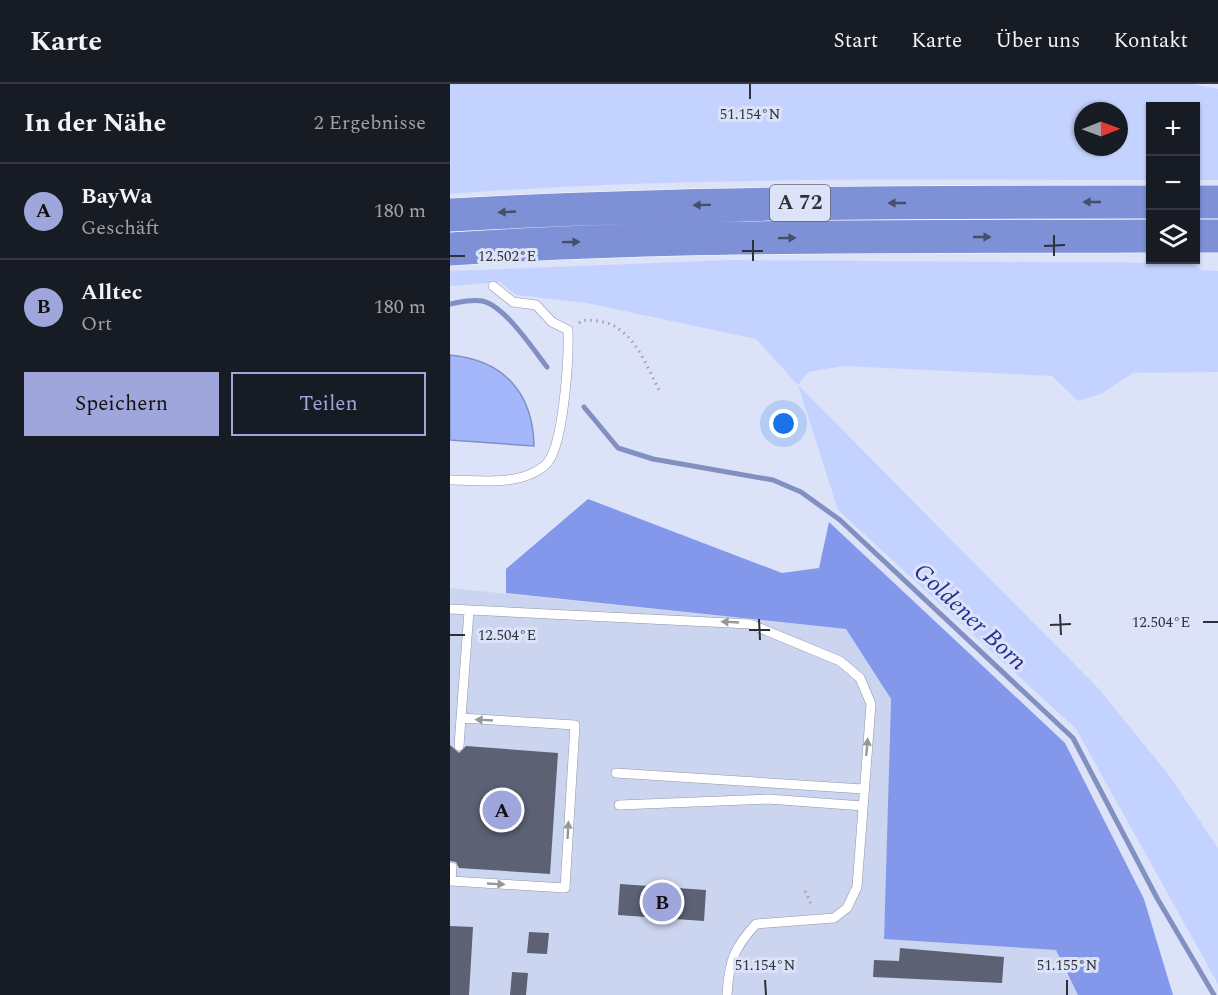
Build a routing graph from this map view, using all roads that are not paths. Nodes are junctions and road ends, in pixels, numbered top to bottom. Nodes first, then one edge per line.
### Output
1 (1146, 202) edge
2 (1200, 202) edge
3 (1218, 202) edge
4 (450, 215) edge
5 (1146, 236) edge
6 (1200, 236) edge
7 (1218, 236) edge
8 (450, 249) edge
9 (493, 286) dead end
10 (450, 480) edge
11 (450, 609) edge
12 (469, 611) junction
13 (461, 718) junction
14 (459, 746) dead end
15 (616, 773) dead end
16 (863, 789) junction
17 (619, 805) dead end
18 (863, 806) junction
19 (452, 867) dead end
20 (727, 995) edge

1 -> 4 highway, A 72
2 - 3 highway
8 -> 5 highway, A 72
6 - 7 highway
9 - 10 lane
11 - 12 lane
12 - 13 lane
16 -> 12 lane
13 - 14 lane
19 -> 13 lane
15 - 16 lane
16 - 18 lane
17 - 18 lane
18 - 20 lane

